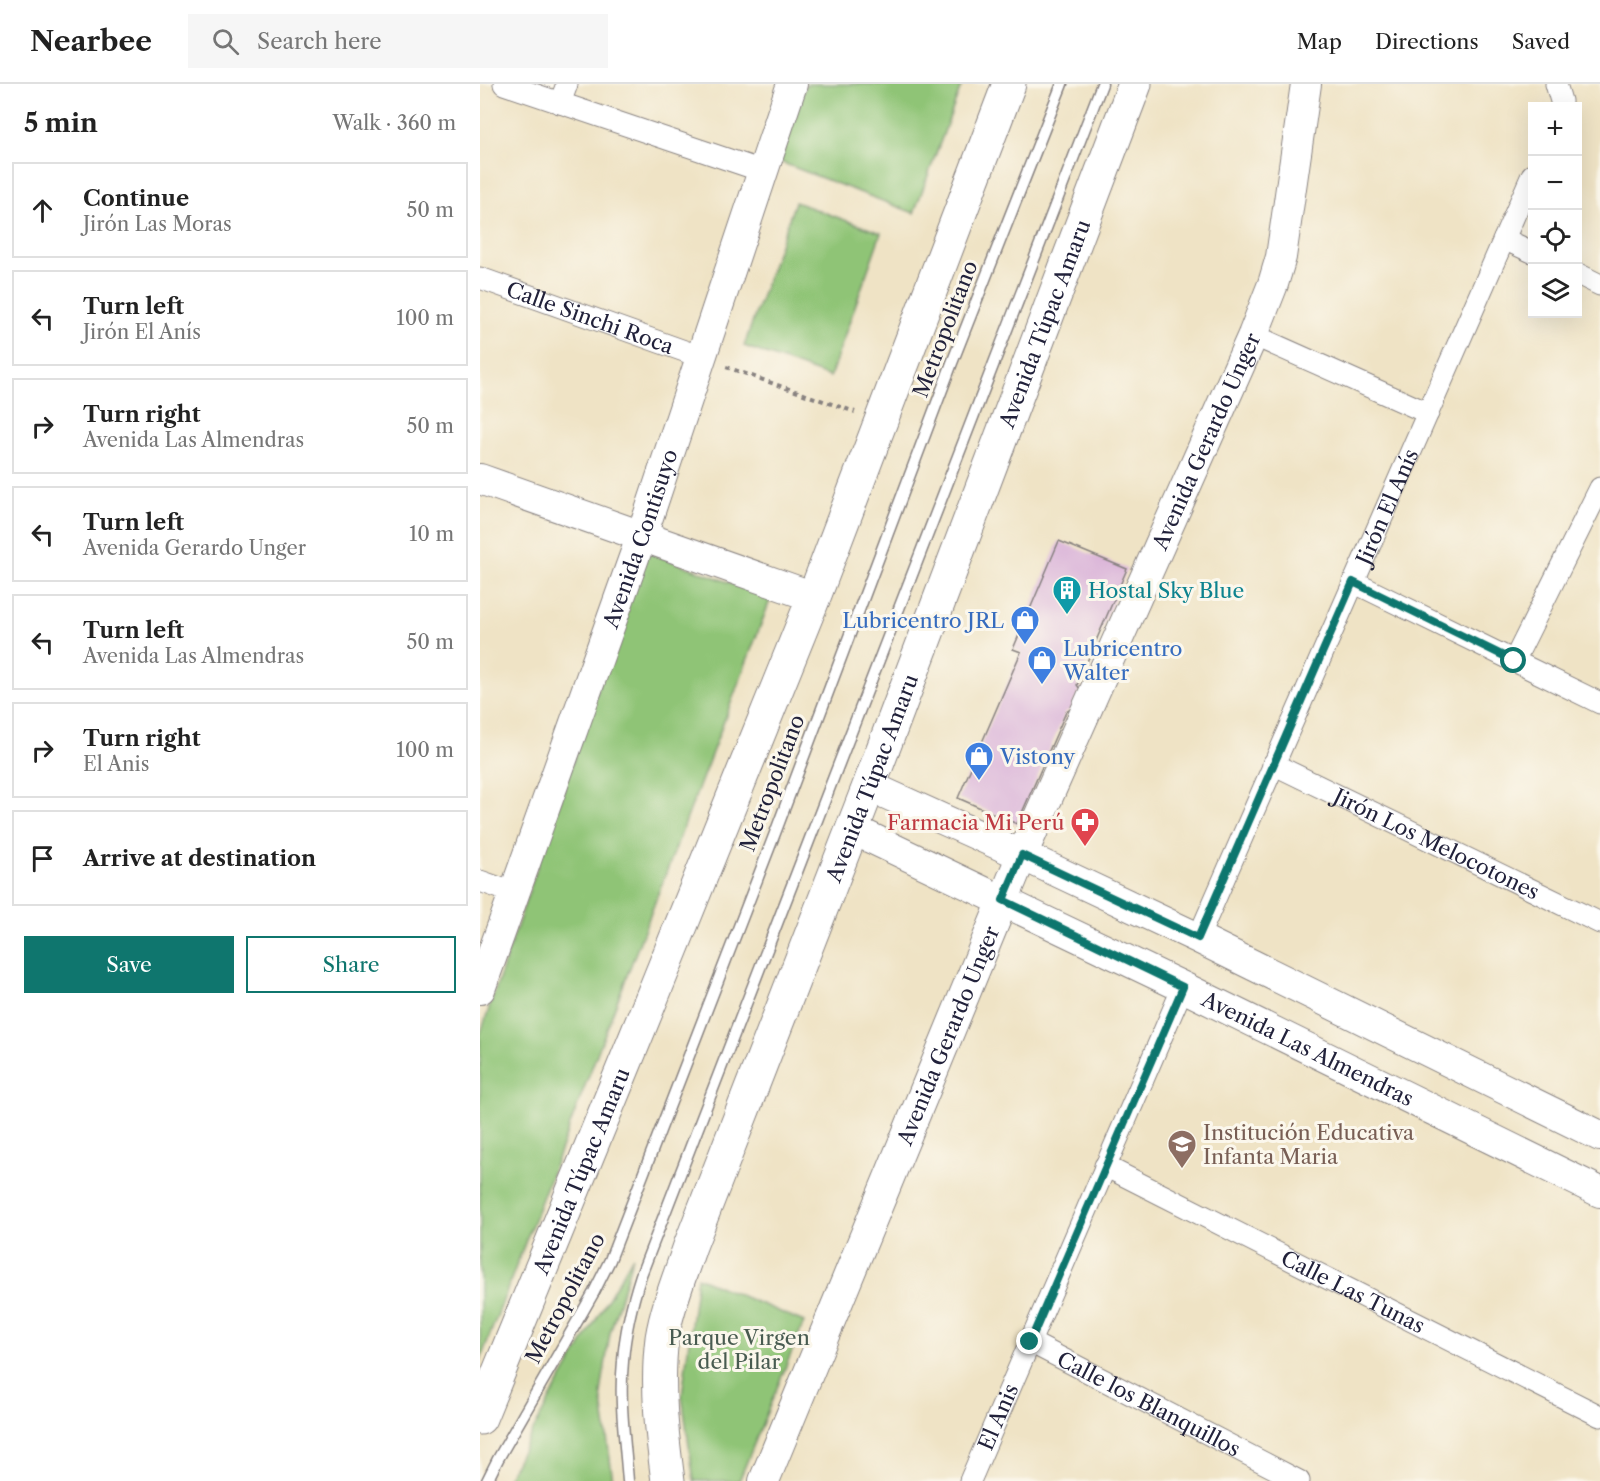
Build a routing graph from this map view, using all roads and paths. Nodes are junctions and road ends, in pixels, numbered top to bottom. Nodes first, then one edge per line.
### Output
1 (504, 84) edge
2 (792, 84) edge
3 (1010, 84) edge
4 (1062, 84) edge
5 (1102, 84) edge
6 (1135, 84) edge
7 (1306, 84) edge
8 (1556, 84) edge
9 (564, 94) edge
10 (1561, 102) edge
11 (762, 171) junction
12 (1528, 186) edge
13 (1504, 238) junction
14 (1528, 250) edge
15 (1582, 276) edge
16 (480, 278) edge
17 (1600, 285) edge
18 (1253, 334) junction
19 (701, 357) junction
20 (1428, 412) junction
21 (881, 422) junction
22 (480, 478) edge
23 (1600, 488) edge
24 (642, 536) junction
25 (1353, 582) junction
26 (814, 597) junction
27 (1514, 661) junction
28 (1600, 703) edge
29 (1273, 764) junction
30 (869, 786) junction
31 (852, 829) junction
32 (1022, 855) junction
33 (480, 881) edge
34 (514, 893) junction
35 (1003, 900) junction
36 (1600, 923) edge
37 (1198, 938) junction
38 (1183, 987) junction
39 (480, 989) edge
40 (1600, 1136) edge
41 (1105, 1166) junction
42 (1600, 1192) edge
43 (1030, 1342) junction
44 (1600, 1416) edge
45 (480, 1418) edge
46 (487, 1481) edge
47 (628, 1481) edge
48 (668, 1481) edge
49 (765, 1481) edge
50 (970, 1481) edge
51 (1299, 1481) edge

1 - 9 street
2 - 11 street, Avenida Contisuyo
3 - 21 main road, Avenida Túpac Amaru
4 - 46 lane, Metropolitano
5 - 47 lane
6 - 30 main road, Avenida Túpac Amaru
7 - 18 street, Avenida Gerardo Unger
8 - 10 street
9 - 11 street
11 - 19 street, Avenida Contisuyo
12 - 13 street, Jirón El Anís
13 - 14 street
13 - 20 street, Jirón El Anís
15 - 17 street
16 - 19 street, Calle Sinchi Roca
18 - 20 street
18 - 32 street, Avenida Gerardo Unger
19 - 21 path
19 - 24 street, Avenida Contisuyo
20 - 25 street, Jirón El Anís
21 - 26 main road, Avenida Túpac Amaru
22 - 24 street
23 - 27 street
24 - 26 street
24 - 34 street, Avenida Contisuyo
25 - 27 street
25 - 29 street, Jirón El Anís
26 - 45 main road, Avenida Túpac Amaru
27 - 28 street
29 - 36 street, Jirón Los Melocotones
29 - 37 street, Jirón El Anís
30 - 31 main road, Avenida Túpac Amaru
30 - 32 street
31 - 35 street, Avenida Las Almendras
31 - 48 main road, Avenida Túpac Amaru
32 - 35 street, Avenida Gerardo Unger
32 - 37 street
33 - 34 street
34 - 39 street, Avenida Contisuyo
35 - 38 street, Avenida Las Almendras
35 - 49 street, Avenida Gerardo Unger
37 - 40 street
38 - 41 street, El Anis
38 - 42 street, Avenida Las Almendras
41 - 43 street, El Anis
41 - 44 street, Calle Las Tunas
43 - 50 street, El Anis
43 - 51 street, Calle los Blanquillos

